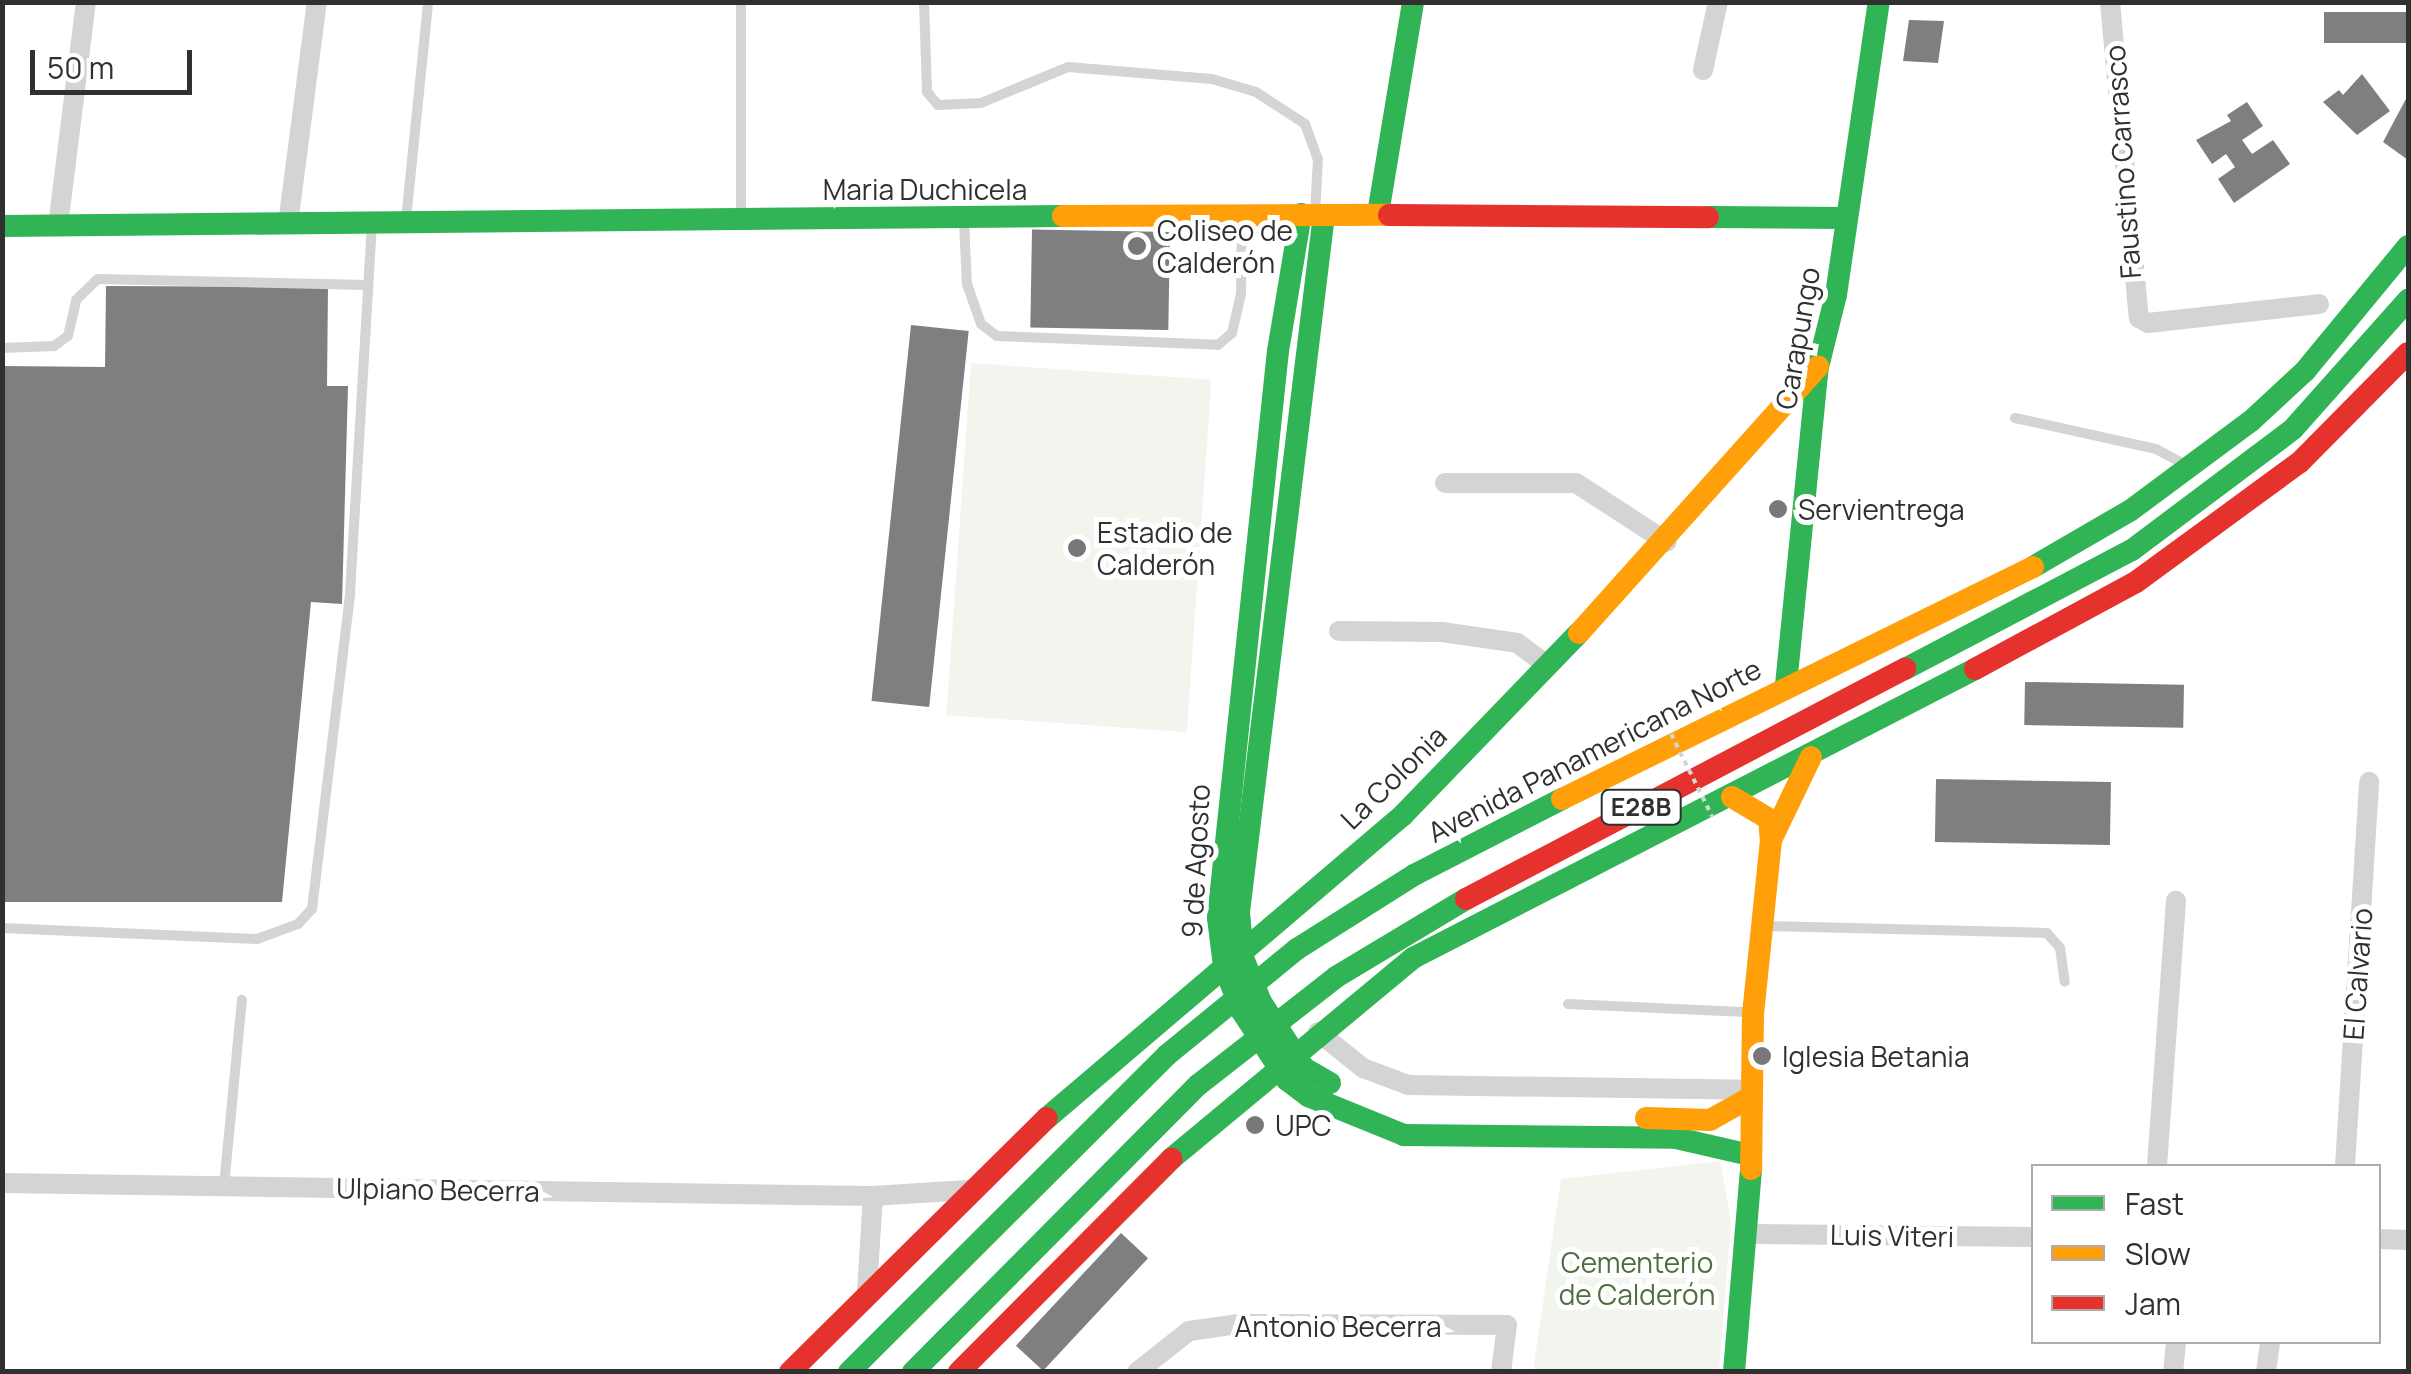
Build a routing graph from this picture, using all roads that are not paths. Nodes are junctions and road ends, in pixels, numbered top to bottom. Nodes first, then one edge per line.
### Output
1 (86, 2) edge
2 (317, 2) edge
3 (428, 2) edge
4 (741, 2) edge
5 (924, 2) edge
6 (1413, 2) edge
7 (1718, 2) edge
8 (1879, 2) edge
9 (2110, 2) edge
10 (1703, 70) dead end
11 (1378, 214) junction
12 (1242, 215) junction
13 (1313, 215) junction
14 (1847, 218) junction
15 (742, 220) junction
16 (964, 220) junction
17 (406, 222) junction
18 (372, 223) junction
19 (288, 224) junction
20 (2, 226) edge
21 (58, 226) junction
22 (2408, 246) edge
23 (367, 286) junction
24 (2408, 300) edge
25 (2319, 304) dead end
26 (2, 348) edge
27 (2408, 353) edge
28 (1818, 367) junction
29 (2015, 418) dead end
30 (2192, 468) junction
31 (1445, 483) dead end
32 (1667, 542) junction
33 (1339, 631) dead end
34 (1548, 664) junction
35 (1786, 686) junction
36 (1811, 757) junction
37 (2370, 782) dead end
38 (1732, 797) junction
39 (1771, 840) junction
40 (2176, 901) dead end
41 (1228, 915) junction
42 (1764, 926) junction
43 (2, 928) edge
44 (2065, 982) dead end
45 (242, 1000) dead end
46 (1568, 1004) dead end
47 (1753, 1013) junction
48 (1318, 1032) junction
49 (1751, 1094) junction
50 (1750, 1156) junction
51 (2157, 1164) edge
52 (2345, 1164) edge
53 (2, 1183) edge
54 (224, 1186) junction
55 (968, 1190) junction
56 (873, 1196) junction
57 (1750, 1234) junction
58 (2031, 1236) edge
59 (2381, 1239) edge
60 (2408, 1240) edge
61 (866, 1291) junction
62 (2176, 1344) edge
63 (2270, 1344) edge
64 (790, 1372) edge
65 (849, 1372) edge
66 (912, 1372) edge
67 (959, 1372) edge
68 (1137, 1372) edge
69 (1501, 1372) edge
70 (1734, 1372) edge
71 (2174, 1372) edge
72 (2266, 1372) edge

1 - 21 street
2 - 19 street
3 - 17 lane
4 - 15 lane
5 - 13 lane
6 - 11 main road
7 - 10 street
8 - 14 main road, Carapungo
9 - 25 street, Faustino Carrasco
11 - 13 main road, Maria Duchicela
11 - 14 main road, Maria Duchicela
12 - 13 main road, Maria Duchicela
12 - 16 main road, Maria Duchicela
12 - 16 lane
13 - 41 main road, 9 de Agosto
14 - 28 main road, Carapungo
15 - 16 main road, Maria Duchicela
15 - 17 main road, Maria Duchicela
17 - 18 main road, Maria Duchicela
18 - 19 main road, Maria Duchicela
18 - 23 lane
19 - 21 main road, Maria Duchicela
20 - 21 main road, Maria Duchicela
22 - 30 main road, Avenida Panamericana Norte / E28B
23 - 26 lane
23 - 43 lane
24 - 66 main road, E28B
27 - 36 main road
28 - 32 main road, La Colonia
28 - 35 main road, Carapungo
29 - 30 lane
30 - 35 main road, Avenida Panamericana Norte / E28B
31 - 32 street
32 - 34 main road, La Colonia
33 - 34 street
34 - 55 main road, La Colonia
35 - 65 main road, Avenida Panamericana Norte / E28B
36 - 38 main road
36 - 39 main road
37 - 52 street, El Calvario
38 - 39 main road
38 - 48 main road
39 - 42 main road
40 - 51 street
41 - 49 main road, 9 de Agosto, bridge
41 - 50 main road, 9 de Agosto, bridge
42 - 44 lane
42 - 47 main road
45 - 54 lane
46 - 47 lane
47 - 49 main road
48 - 49 street
48 - 67 main road
49 - 50 main road
50 - 57 main road
53 - 54 street, Ulpiano Becerra
54 - 56 street, Ulpiano Becerra
55 - 56 street, Ulpiano Becerra
55 - 61 main road
56 - 61 street
57 - 58 street, Luis Viteri
57 - 70 main road
59 - 60 street
61 - 64 main road
62 - 71 street
63 - 72 street
68 - 69 street, Antonio Becerra

